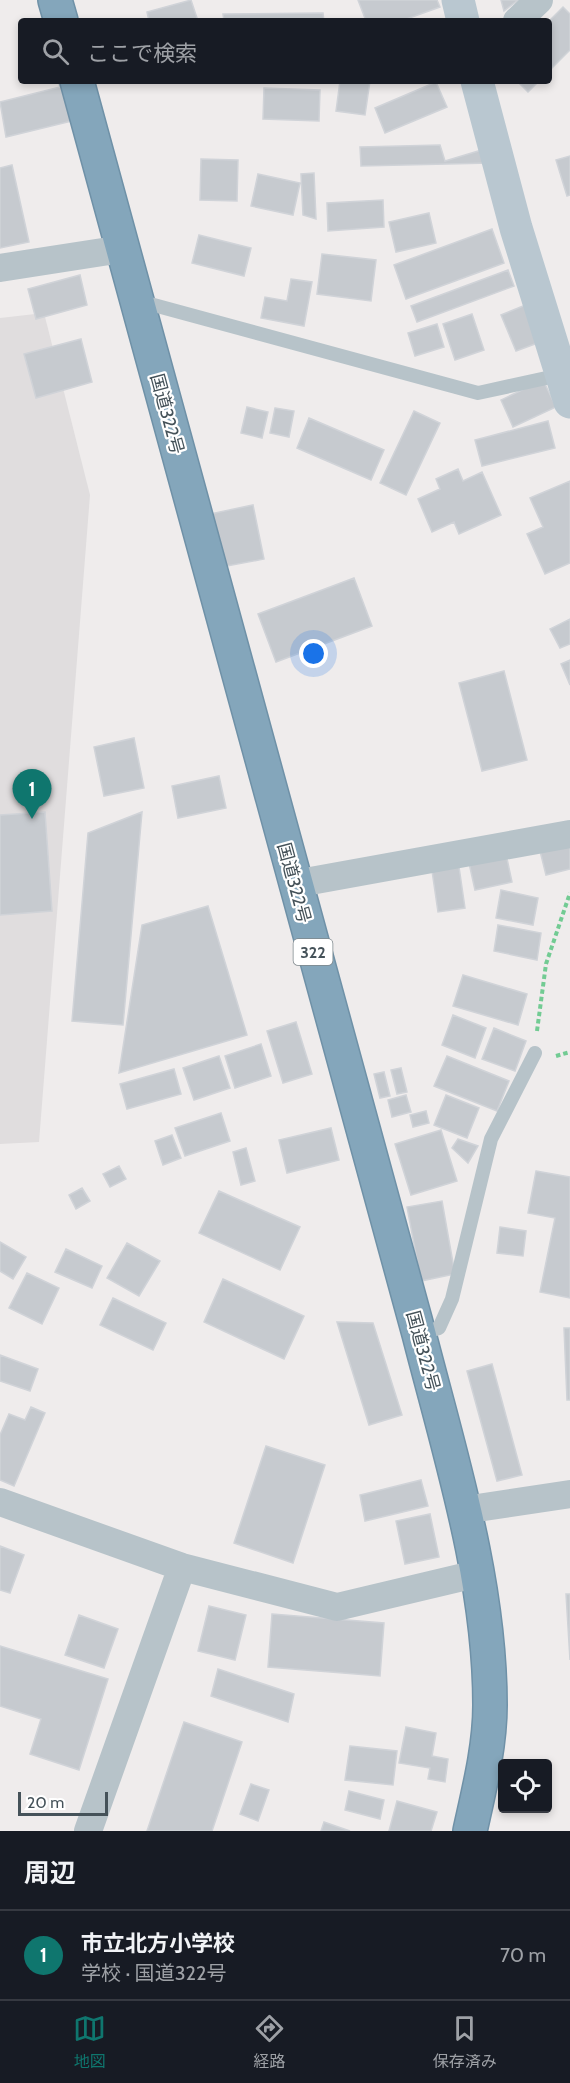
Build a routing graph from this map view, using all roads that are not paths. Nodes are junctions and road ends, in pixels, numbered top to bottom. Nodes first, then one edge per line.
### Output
1 (55, 0) edge
2 (458, 0) edge
3 (539, 0) edge
4 (60, 18) edge
5 (462, 18) edge
6 (520, 18) edge
7 (78, 84) edge
8 (478, 84) edge
9 (122, 249) junction
10 (0, 268) edge
11 (137, 300) junction
12 (565, 389) edge
13 (570, 834) edge
14 (294, 884) junction
15 (535, 1053) road end
16 (419, 1334) junction
17 (570, 1494) edge
18 (0, 1502) edge
19 (464, 1510) junction
20 (182, 1568) junction
21 (476, 1574) junction
22 (87, 1831) edge
23 (470, 1831) edge

1 - 4 highway
2 - 5 street
3 - 6 street
7 - 9 highway, 国道322号 / 322
8 - 12 street
9 - 10 street
9 - 11 highway, 国道322号 / 322
11 - 12 lane
11 - 14 highway, 国道322号 / 322
13 - 14 street
14 - 16 highway, 国道322号 / 322
15 - 16 lane
16 - 19 highway, 国道322号 / 322
17 - 19 street
18 - 20 street
19 - 21 highway, 国道322号 / 322
20 - 21 street
20 - 22 street
21 - 23 highway, 国道322号 / 322

